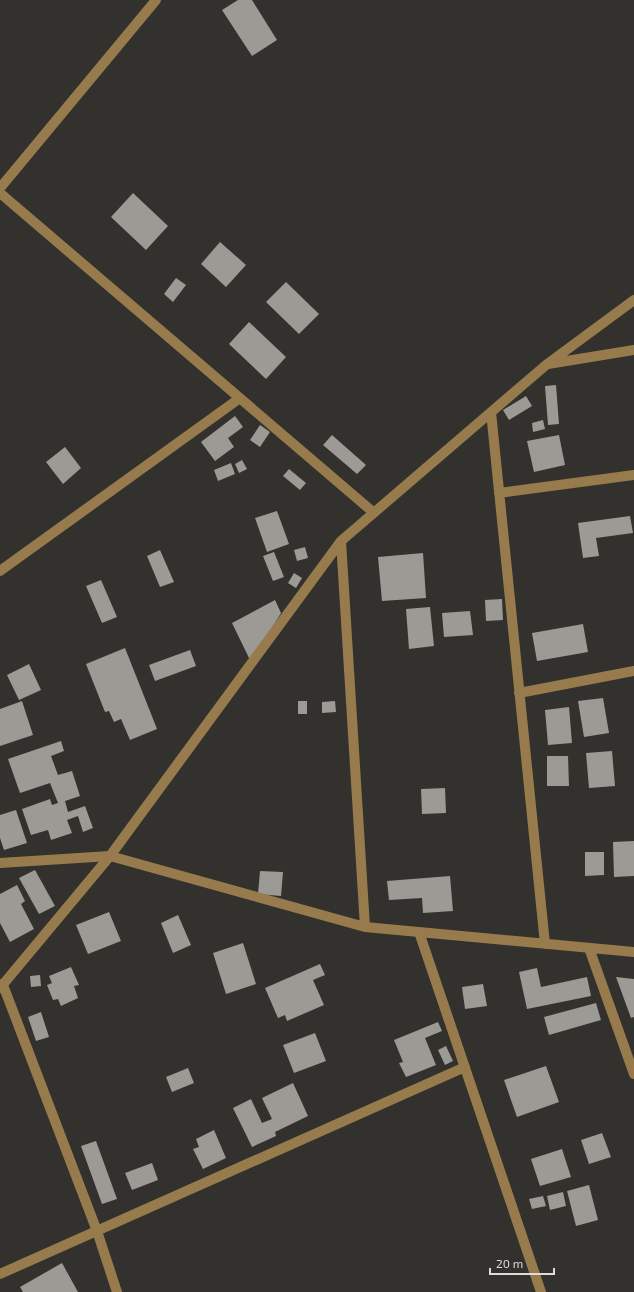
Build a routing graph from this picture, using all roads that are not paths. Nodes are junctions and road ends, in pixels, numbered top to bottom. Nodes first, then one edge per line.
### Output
1 (156, 0) edge
2 (0, 188) edge
3 (0, 192) edge
4 (634, 301) edge
5 (634, 350) edge
6 (546, 365) junction
7 (240, 398) junction
8 (491, 412) junction
9 (634, 475) edge
10 (499, 493) junction
11 (373, 512) junction
12 (341, 541) junction
13 (0, 571) edge
14 (634, 671) edge
15 (519, 693) junction
16 (110, 856) junction
17 (0, 863) edge
18 (364, 927) junction
19 (419, 932) junction
20 (545, 944) junction
21 (589, 948) junction
22 (634, 952) edge
23 (1, 986) edge
24 (465, 1067) junction
25 (634, 1074) edge
26 (97, 1231) junction
27 (0, 1274) edge
28 (117, 1292) edge
29 (541, 1292) edge

1 - 2 street
3 - 7 street
4 - 6 street
5 - 6 street
6 - 8 street
7 - 11 street
7 - 13 street
8 - 10 street
8 - 11 street
9 - 10 street
10 - 15 street
11 - 12 street
12 - 16 street
12 - 18 street
14 - 15 street
15 - 20 street
16 - 17 street
16 - 18 street
16 - 23 street
18 - 19 street
19 - 20 street
19 - 24 street
20 - 21 street
21 - 22 street
21 - 25 street
23 - 26 street
24 - 26 street
24 - 29 street
26 - 27 street
26 - 28 street

